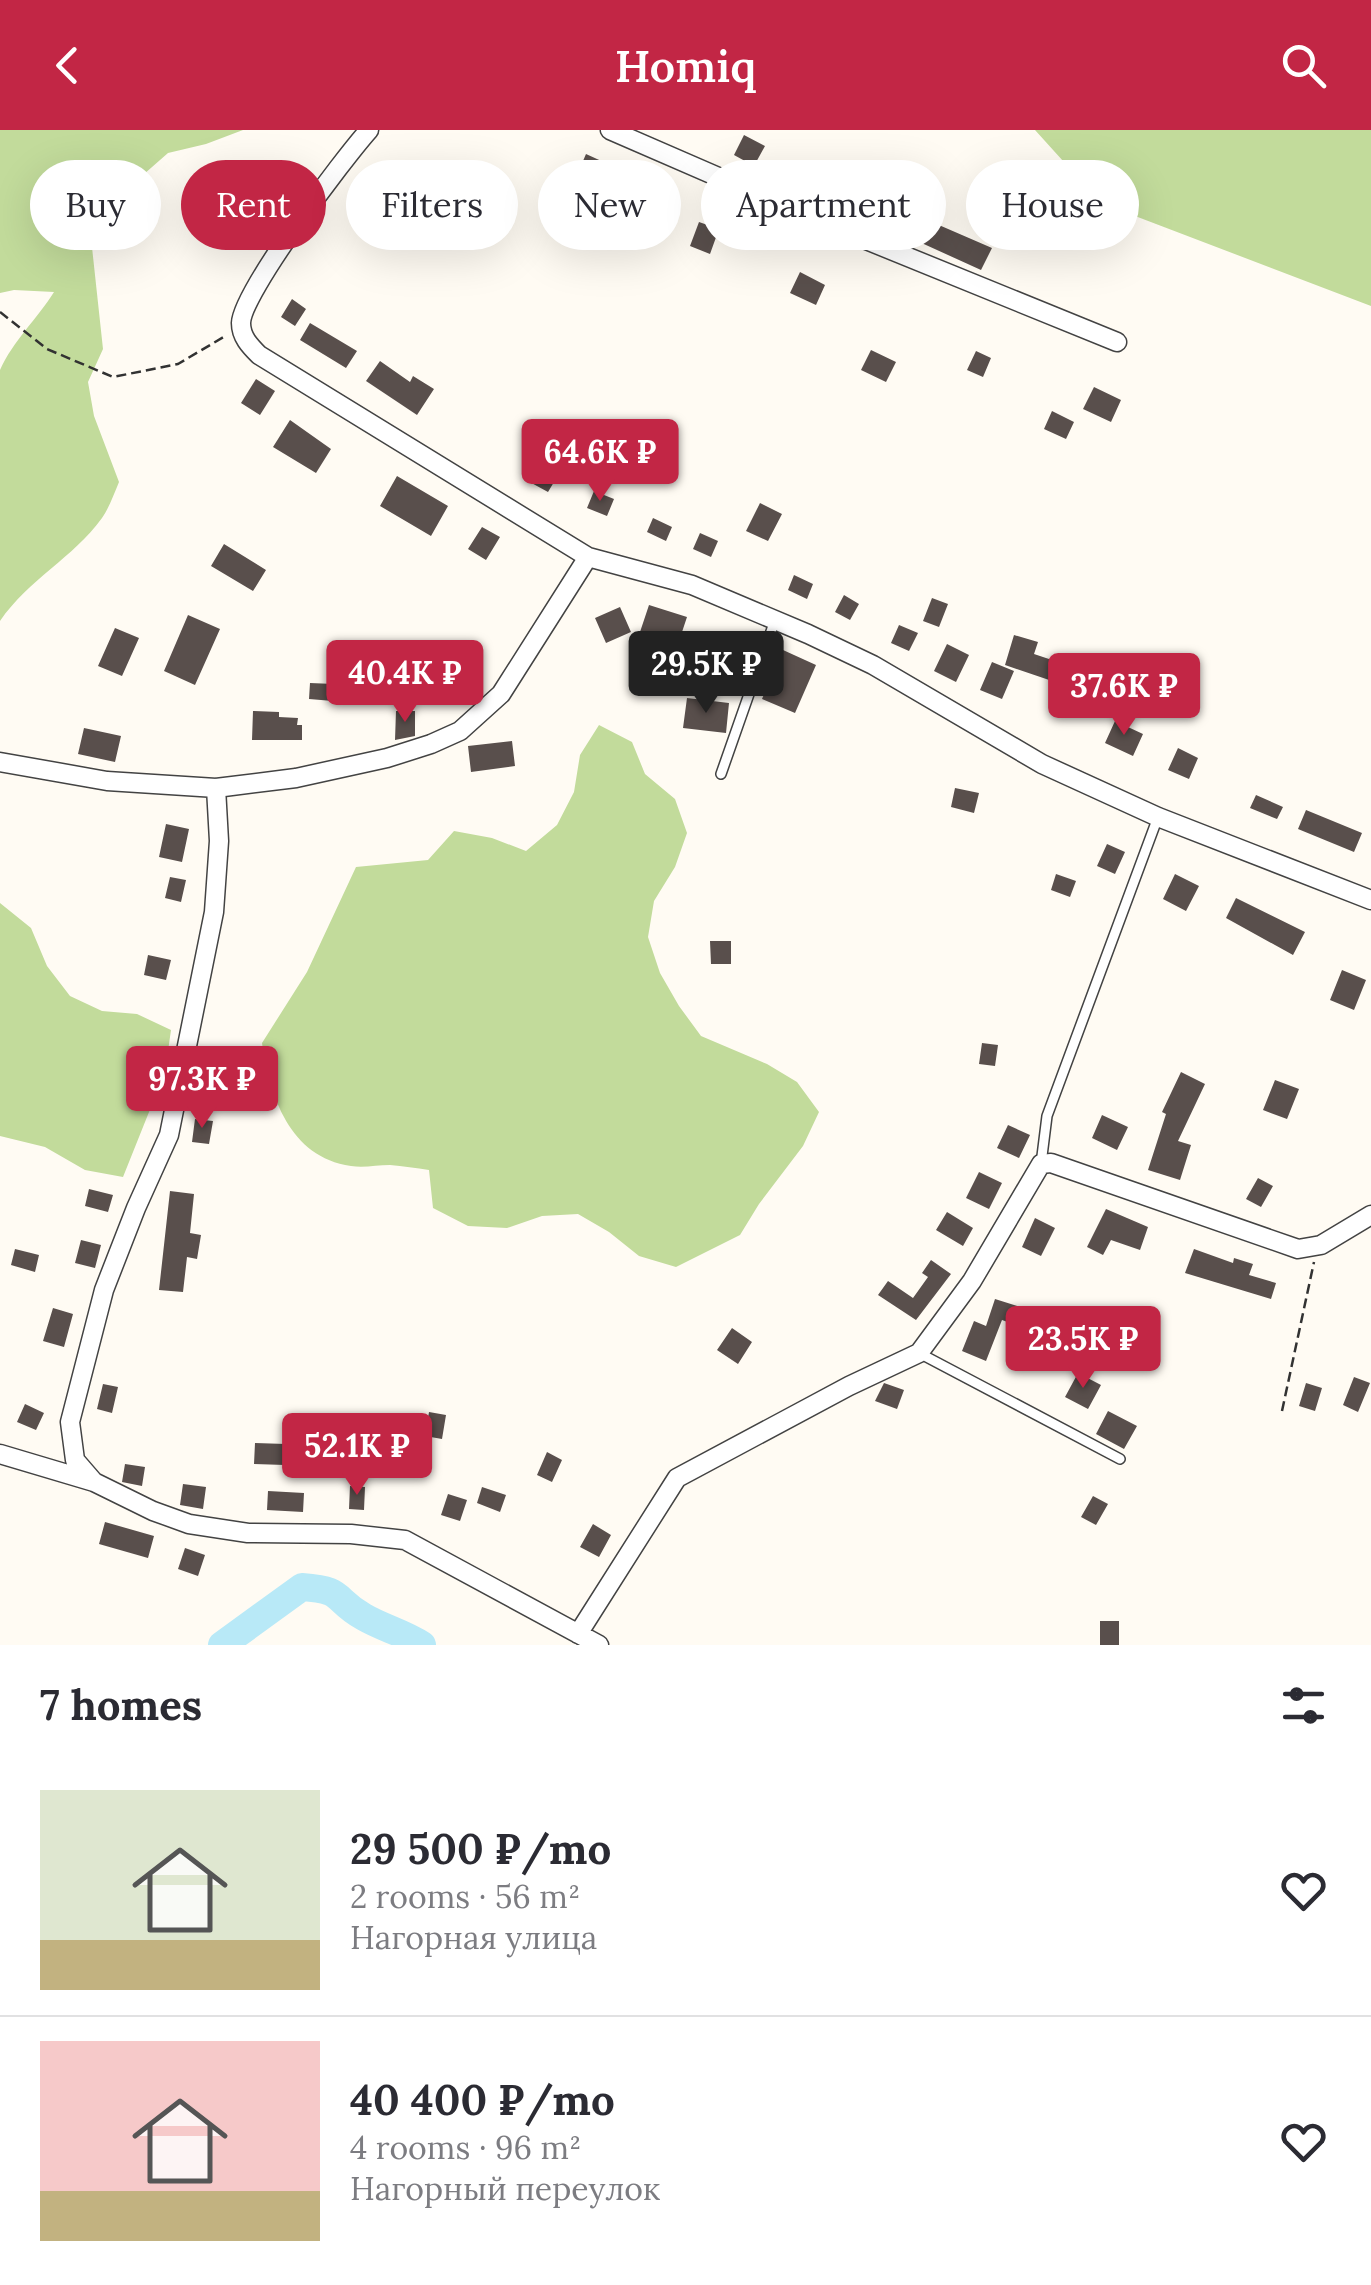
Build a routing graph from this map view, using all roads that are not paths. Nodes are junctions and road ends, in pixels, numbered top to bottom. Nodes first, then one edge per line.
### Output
1 (369, 130) edge
2 (610, 130) edge
3 (1118, 342) dead end
4 (588, 557) junction
5 (775, 620) junction
6 (0, 762) edge
7 (722, 774) dead end
8 (216, 788) junction
9 (1158, 817) junction
10 (1371, 900) edge
11 (1042, 1164) junction
12 (1371, 1214) edge
13 (919, 1353) junction
14 (0, 1454) edge
15 (1120, 1460) dead end
16 (94, 1482) junction
17 (578, 1634) junction
18 (599, 1645) edge

1 - 4 street
2 - 3 street
4 - 5 street
4 - 8 street
5 - 7 lane
5 - 9 street
6 - 8 street
8 - 16 street
9 - 10 street
9 - 11 lane
11 - 12 street
11 - 13 street
13 - 15 lane
13 - 17 street
14 - 16 street
16 - 17 street
17 - 18 street

